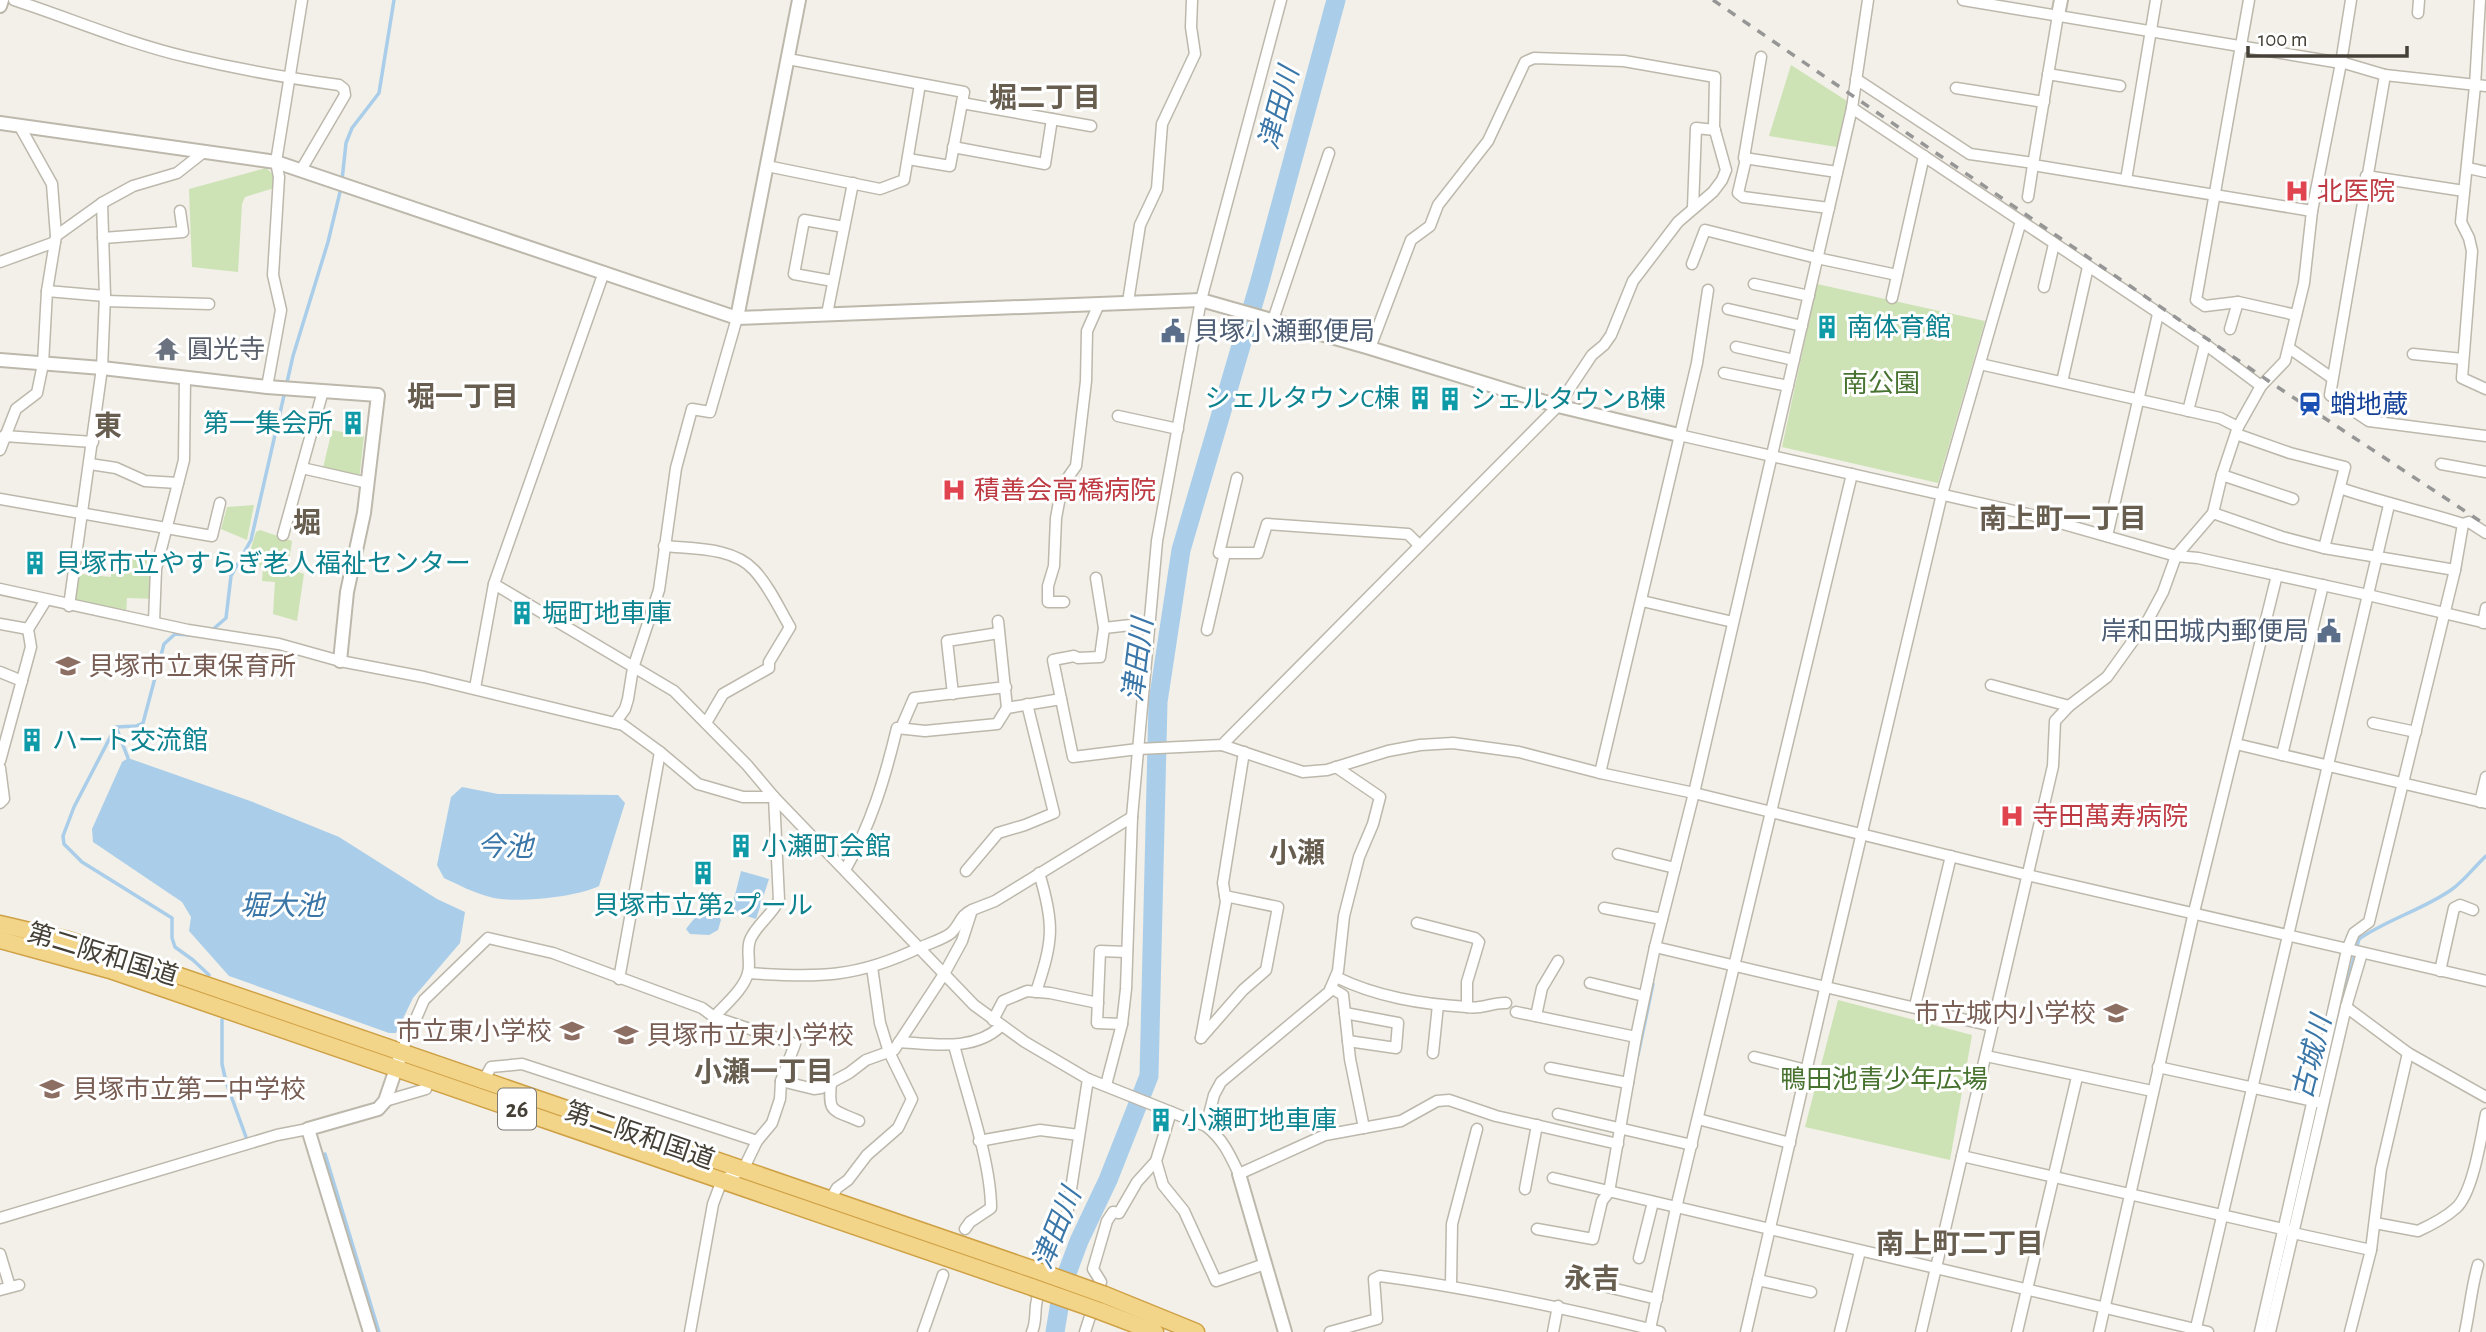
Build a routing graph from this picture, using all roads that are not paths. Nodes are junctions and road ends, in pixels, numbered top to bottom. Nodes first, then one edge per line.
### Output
1 (2, 0) edge
2 (14, 0) edge
3 (302, 0) edge
4 (799, 0) edge
5 (1192, 0) edge
6 (1281, 0) edge
7 (1868, 0) edge
8 (1965, 0) edge
9 (2061, 0) edge
10 (2156, 0) edge
11 (2249, 0) edge
12 (2351, 0) edge
13 (2419, 0) edge
14 (2480, 0) edge
15 (0, 6) edge
16 (2418, 13) dead end
17 (2058, 15) junction
18 (2151, 31) junction
19 (2241, 47) junction
20 (1761, 57) dead end
21 (788, 59) junction
22 (2341, 62) junction
23 (2049, 74) junction
24 (2385, 75) junction
25 (290, 78) junction
26 (1856, 79) junction
27 (920, 84) junction
28 (2120, 86) dead end
29 (2481, 86) edge
30 (1956, 88) dead end
31 (2044, 102) junction
32 (962, 103) junction
33 (1852, 108) junction
34 (1052, 119) junction
35 (0, 123) edge
36 (19, 125) junction
37 (1091, 126) dead end
38 (1715, 130) junction
39 (953, 147) junction
40 (205, 151) junction
41 (1329, 153) dead end
42 (1924, 156) junction
43 (908, 159) junction
44 (1746, 159) junction
45 (276, 162) junction
46 (2034, 164) junction
47 (767, 166) junction
48 (2468, 168) junction
49 (302, 170) junction
50 (1837, 172) junction
51 (2486, 172) edge
52 (2366, 176) junction
53 (2126, 180) junction
54 (853, 183) junction
55 (2464, 191) junction
56 (2215, 195) junction
57 (2028, 197) dead end
58 (102, 203) junction
59 (1693, 208) junction
60 (1829, 208) junction
61 (180, 211) dead end
62 (2312, 211) junction
63 (2021, 220) junction
64 (844, 228) junction
65 (103, 238) junction
66 (55, 239) junction
67 (2054, 244) junction
68 (1817, 258) junction
69 (0, 262) edge
70 (1692, 264) dead end
71 (2088, 267) junction
72 (604, 272) junction
73 (1897, 275) junction
74 (833, 281) junction
75 (1754, 284) dead end
76 (2043, 288) dead end
77 (1708, 290) dead end
78 (47, 291) junction
79 (1809, 296) junction
80 (105, 298) junction
81 (1892, 298) dead end
82 (1201, 300) junction
83 (1128, 302) junction
84 (2238, 302) junction
85 (209, 304) dead end
86 (1099, 304) junction
87 (1728, 309) dead end
88 (827, 314) junction
89 (2158, 314) junction
90 (2296, 315) junction
91 (737, 318) junction
92 (1273, 320) junction
93 (1802, 326) junction
94 (2230, 329) dead end
95 (2205, 344) junction
96 (1736, 347) dead end
97 (1370, 348) junction
98 (2289, 348) junction
99 (2413, 354) dead end
100 (2463, 359) junction
101 (0, 360) edge
102 (1794, 360) junction
103 (43, 364) junction
104 (1980, 364) junction
105 (102, 369) junction
106 (1724, 373) dead end
107 (185, 377) junction
108 (2332, 378) junction
109 (2062, 382) junction
110 (1788, 386) junction
111 (2261, 386) junction
112 (267, 387) junction
113 (2486, 389) edge
114 (323, 391) junction
115 (2138, 399) junction
116 (1558, 406) junction
117 (2188, 411) junction
118 (1118, 416) dead end
119 (1178, 429) junction
120 (2237, 431) junction
121 (1679, 435) junction
122 (4, 436) junction
123 (2486, 436) edge
124 (93, 442) junction
125 (0, 450) edge
126 (1772, 455) junction
127 (90, 464) junction
128 (2441, 464) dead end
129 (302, 468) junction
130 (2486, 472) edge
131 (1852, 474) junction
132 (2222, 475) junction
133 (1237, 478) dead end
134 (178, 483) junction
135 (368, 483) junction
136 (2340, 488) junction
137 (1942, 494) junction
138 (0, 499) edge
139 (2293, 499) dead end
140 (220, 503) dead end
141 (2389, 505) junction
142 (2213, 513) junction
143 (83, 514) junction
144 (2463, 524) junction
145 (166, 528) junction
146 (2486, 533) edge
147 (283, 535) dead end
148 (2107, 536) junction
149 (1419, 545) junction
150 (664, 546) junction
151 (2324, 548) junction
152 (1218, 553) junction
153 (2176, 556) junction
154 (2376, 558) junction
155 (2455, 570) junction
156 (2277, 575) junction
157 (1096, 578) dead end
158 (494, 584) junction
159 (2323, 585) junction
160 (0, 589) edge
161 (2368, 595) junction
162 (46, 600) junction
163 (1064, 601) dead end
164 (1642, 601) junction
165 (69, 606) junction
166 (2486, 608) edge
167 (2443, 613) junction
168 (153, 621) junction
169 (998, 621) dead end
170 (1733, 622) junction
171 (1149, 623) junction
172 (2484, 623) edge
173 (0, 624) edge
174 (1104, 628) junction
175 (28, 629) junction
176 (1207, 630) dead end
177 (999, 634) junction
178 (340, 661) junction
179 (633, 668) junction
180 (0, 672) edge
181 (22, 681) junction
182 (1991, 685) dead end
183 (1006, 687) junction
184 (475, 688) junction
185 (953, 694) junction
186 (1061, 699) junction
187 (1027, 704) junction
188 (2069, 706) junction
189 (1007, 708) junction
190 (615, 723) junction
191 (706, 723) junction
192 (2373, 723) dead end
193 (901, 728) junction
194 (2416, 732) junction
195 (3, 735) edge
196 (2236, 744) junction
197 (1222, 745) junction
198 (1138, 749) junction
199 (660, 752) junction
200 (1244, 752) junction
201 (2282, 755) junction
202 (0, 761) edge
203 (2327, 765) junction
204 (1336, 767) junction
205 (0, 768) edge
206 (1600, 773) junction
207 (2486, 777) edge
208 (2404, 782) junction
209 (1693, 793) junction
210 (774, 797) junction
211 (0, 803) edge
212 (2483, 803) edge
213 (1771, 812) junction
214 (1132, 817) junction
215 (1862, 834) junction
216 (1618, 854) dead end
217 (1951, 856) junction
218 (1675, 868) junction
219 (845, 870) junction
220 (965, 872) dead end
221 (1039, 873) junction
222 (2027, 875) junction
223 (1225, 896) junction
224 (1604, 908) dead end
225 (972, 910) junction
226 (2473, 910) dead end
227 (2194, 912) junction
228 (1662, 919) junction
229 (1418, 923) dead end
230 (0, 924) edge
231 (2288, 935) junction
232 (0, 940) edge
233 (1655, 947) junction
234 (919, 948) junction
235 (2348, 950) junction
236 (1127, 951) junction
237 (2362, 953) junction
238 (1558, 961) dead end
239 (1736, 966) junction
240 (872, 967) junction
241 (2440, 971) junction
242 (748, 973) junction
243 (944, 974) junction
244 (1336, 977) junction
245 (620, 979) junction
246 (2486, 981) edge
247 (1590, 983) dead end
248 (1331, 988) junction
249 (1825, 989) junction
250 (1036, 992) junction
251 (1644, 996) junction
252 (1098, 1003) junction
253 (1506, 1003) dead end
254 (1438, 1005) junction
255 (1915, 1006) junction
256 (1467, 1007) junction
257 (2346, 1007) junction
258 (1516, 1012) dead end
259 (1345, 1013) junction
260 (1536, 1016) junction
261 (714, 1017) junction
262 (997, 1023) junction
263 (1122, 1024) junction
264 (1992, 1026) junction
265 (1636, 1037) junction
266 (1348, 1041) junction
267 (899, 1042) junction
268 (954, 1045) junction
269 (888, 1052) junction
270 (1433, 1053) dead end
271 (2408, 1053) junction
272 (1986, 1056) junction
273 (1754, 1057) dead end
274 (399, 1060) junction
275 (2158, 1067) junction
276 (1550, 1068) dead end
277 (1806, 1070) junction
278 (2077, 1077) junction
279 (1088, 1079) junction
280 (781, 1081) junction
281 (831, 1082) junction
282 (1628, 1083) junction
283 (1106, 1086) junction
284 (480, 1088) junction
285 (2253, 1088) junction
286 (426, 1089) dead end
287 (2152, 1091) junction
288 (2486, 1097) edge
289 (385, 1101) junction
290 (2313, 1102) junction
291 (2325, 1103) junction
292 (1171, 1112) junction
293 (1558, 1114) dead end
294 (2486, 1114) edge
295 (1698, 1119) junction
296 (859, 1121) dead end
297 (1537, 1125) junction
298 (1206, 1126) junction
299 (1621, 1127) junction
300 (1364, 1128) junction
301 (308, 1129) junction
302 (1477, 1129) dead end
303 (1079, 1135) junction
304 (757, 1141) junction
305 (979, 1141) junction
306 (1790, 1143) junction
307 (1618, 1144) junction
308 (1692, 1145) junction
309 (1962, 1156) junction
310 (1156, 1161) junction
311 (743, 1170) junction
312 (1239, 1174) junction
313 (2054, 1176) junction
314 (1553, 1178) dead end
315 (722, 1180) junction
316 (1525, 1189) dead end
317 (1609, 1192) junction
318 (2129, 1192) junction
319 (830, 1200) junction
320 (1653, 1202) junction
321 (1676, 1208) junction
322 (2223, 1216) junction
323 (0, 1218) edge
324 (2375, 1223) junction
325 (965, 1229) dead end
326 (1537, 1229) dead end
327 (1770, 1229) junction
328 (2290, 1231) junction
329 (2371, 1250) junction
330 (1860, 1251) junction
331 (0, 1254) edge
332 (1639, 1258) dead end
333 (1265, 1264) junction
334 (2478, 1265) dead end
335 (1936, 1268) junction
336 (943, 1275) dead end
337 (1035, 1279) junction
338 (1758, 1280) junction
339 (1591, 1283) dead end
340 (1451, 1286) junction
341 (10, 1287) edge
342 (2028, 1289) junction
343 (1811, 1292) dead end
344 (1657, 1299) junction
345 (1102, 1303) junction
346 (1558, 1306) junction
347 (2104, 1308) junction
348 (1655, 1330) edge
349 (2195, 1331) edge
350 (370, 1332) edge
351 (690, 1332) edge
352 (923, 1332) edge
353 (1032, 1332) edge
354 (1085, 1332) edge
355 (1155, 1332) edge
356 (1196, 1332) edge
357 (1285, 1332) edge
358 (1330, 1332) edge
359 (1553, 1332) edge
360 (1746, 1332) edge
361 (1840, 1332) edge
362 (1920, 1332) edge
363 (2017, 1332) edge
364 (2099, 1332) edge
365 (2208, 1332) edge
366 (2260, 1332) edge
367 (2270, 1332) edge
368 (2350, 1332) edge
369 (2465, 1332) edge

1 - 15 street
2 - 25 street
3 - 25 street
4 - 21 street
5 - 83 street
6 - 82 street
7 - 26 street
8 - 17 street
9 - 17 street
10 - 18 street
11 - 19 street
12 - 22 street
13 - 16 street
14 - 29 street
17 - 18 street
17 - 23 street
18 - 19 street
18 - 53 street
19 - 22 street
19 - 56 street
20 - 44 street
21 - 27 street
21 - 47 street
22 - 24 street
22 - 62 street
23 - 28 street
23 - 31 street
24 - 29 street
24 - 52 street
25 - 45 street
25 - 49 street
26 - 33 street
26 - 46 street
27 - 32 street
27 - 43 street
29 - 48 street
30 - 31 street
31 - 46 street
32 - 34 street
32 - 39 street
33 - 42 street
33 - 50 street
34 - 37 street
34 - 39 street
35 - 36 street
36 - 40 street
36 - 66 street
38 - 59 street
38 - 59 street
38 - 97 street
39 - 43 street
40 - 45 street
40 - 58 street
41 - 92 street
42 - 63 street
42 - 73 street
43 - 54 street
44 - 50 street
44 - 60 street
45 - 49 street
45 - 112 street
46 - 53 street
46 - 57 street
47 - 54 street
47 - 91 street
48 - 51 street
48 - 55 street
49 - 72 street
50 - 60 street
52 - 55 street
52 - 108 street
53 - 56 street
54 - 64 street
55 - 100 street
56 - 62 street
56 - 84 street
58 - 65 street
58 - 66 street
59 - 116 street
60 - 68 street
61 - 65 street
62 - 90 street
63 - 67 street
63 - 104 street
64 - 74 street
64 - 74 street
65 - 80 street
66 - 69 street
66 - 78 street
67 - 71 street
67 - 76 street
68 - 70 street
68 - 73 street
68 - 79 street
71 - 89 street
71 - 109 street
72 - 91 street
72 - 158 street
73 - 81 street
74 - 88 street
75 - 79 street
77 - 121 street
78 - 80 street
78 - 103 street
79 - 93 street
80 - 85 street
80 - 105 street
82 - 83 street
82 - 92 street
82 - 119 street
83 - 86 street
84 - 90 street
84 - 94 street
86 - 88 street
86 - 163 street
87 - 93 street
88 - 91 street
89 - 95 street
89 - 115 street
90 - 98 street
91 - 150 street
92 - 97 street
93 - 102 street
95 - 111 street
95 - 117 street
96 - 102 street
97 - 116 street
98 - 108 street
98 - 111 street
99 - 100 street
100 - 113 street
101 - 103 street
102 - 110 street
103 - 105 street
103 - 122 street
104 - 109 street
104 - 137 street
105 - 107 street
105 - 124 street
106 - 110 street
107 - 112 street
107 - 134 street
108 - 123 street
109 - 115 street
110 - 126 street
111 - 120 street
112 - 114 street
114 - 129 street
114 - 135 street
115 - 117 street
115 - 148 street
116 - 121 street
116 - 149 street
117 - 120 street
118 - 119 street
119 - 171 street
120 - 132 street
120 - 136 street
121 - 126 street
121 - 164 street
122 - 124 street
122 - 125 street
124 - 127 street
126 - 131 street
126 - 170 street
127 - 134 street
127 - 143 street
128 - 130 street
129 - 135 street
129 - 147 street
131 - 137 street
131 - 213 street
132 - 139 street
132 - 142 street
133 - 152 street
134 - 145 street
135 - 178 street
136 - 141 street
136 - 151 street
137 - 148 street
137 - 215 street
138 - 143 street
140 - 145 street
141 - 144 street
141 - 154 street
142 - 151 street
142 - 153 street
143 - 145 street
143 - 165 street
144 - 146 street
144 - 155 street
145 - 168 street
148 - 153 street
149 - 152 street
149 - 197 street
150 - 179 street
150 - 191 street
151 - 154 street
152 - 176 street
153 - 156 street
153 - 188 street
154 - 155 street
154 - 161 street
155 - 167 street
156 - 159 street
156 - 196 street
157 - 174 street
158 - 179 street
158 - 184 street
159 - 161 street
159 - 201 street
160 - 162 street
161 - 167 street
161 - 203 street
162 - 165 street
162 - 175 street
164 - 170 street
164 - 206 street
165 - 168 street
166 - 172 street
167 - 172 street
167 - 194 street
168 - 178 street
169 - 177 street
170 - 209 street
171 - 174 street
171 - 198 street
173 - 175 street
174 - 186 street
175 - 181 street
177 - 183 street
177 - 185 street
178 - 184 street
179 - 190 street
179 - 191 street
180 - 181 street
181 - 195 street
182 - 188 street
183 - 185 street
183 - 189 street
184 - 190 street
185 - 193 street
186 - 187 street
186 - 198 street
187 - 189 street
187 - 220 street
188 - 222 street
189 - 193 street
190 - 199 street
191 - 210 street
192 - 194 street
193 - 219 street
194 - 208 street
195 - 202 street
196 - 201 street
196 - 227 street
197 - 198 street
197 - 200 street
198 - 214 street
199 - 210 street
199 - 245 street
200 - 204 street
200 - 223 street
201 - 203 street
203 - 208 street
203 - 231 street
204 - 206 street
204 - 244 street
205 - 211 street
206 - 209 street
207 - 212 street
208 - 212 street
208 - 235 street
209 - 213 street
209 - 218 street
210 - 219 street
210 - 242 street
213 - 215 street
213 - 239 street
214 - 221 street
214 - 236 street
215 - 217 street
215 - 249 street
216 - 218 street
217 - 222 street
217 - 255 street
218 - 228 street
219 - 234 street
221 - 225 street
221 - 250 street
222 - 227 street
222 - 264 street
223 - 223 street
224 - 228 street
225 - 234 street
225 - 243 street
226 - 241 street
227 - 231 street
227 - 275 street
228 - 233 street
229 - 256 street
230 - 274 highway, 第二阪和国道 / 26
231 - 235 street
231 - 285 street
232 - 274 highway, 第二阪和国道 / 26
233 - 239 street
233 - 251 street
234 - 240 street
234 - 243 street
235 - 237 street
235 - 290 street
236 - 252 street
236 - 263 street
237 - 241 street
237 - 257 street
238 - 260 street
239 - 249 street
239 - 295 street
240 - 242 street
240 - 269 street
241 - 246 street
242 - 261 street
243 - 262 street
243 - 267 street
244 - 248 street
244 - 254 street
245 - 261 street
245 - 274 street
247 - 251 street
248 - 259 street
248 - 298 street
249 - 255 street
249 - 277 street
250 - 252 street
250 - 262 street
251 - 265 street
252 - 263 street
253 - 256 street
254 - 256 street
254 - 270 street
255 - 264 street
257 - 271 street
257 - 291 street
258 - 260 street
259 - 266 street
259 - 266 street
260 - 265 street
261 - 280 street
262 - 268 street
262 - 279 street
263 - 283 street
264 - 272 street
265 - 282 street
266 - 300 street
267 - 268 street
267 - 269 street
268 - 305 street
269 - 281 street
269 - 319 street
271 - 288 street
271 - 324 street
272 - 278 street
272 - 309 street
273 - 277 street
274 - 284 highway, 第二阪和国道 / 26
274 - 289 street
275 - 285 street
275 - 287 street
276 - 282 street
277 - 306 street
278 - 287 street
278 - 313 street
279 - 283 street
279 - 303 street
280 - 281 street
280 - 304 street
281 - 296 street
282 - 299 street
283 - 292 street
284 - 304 street
284 - 311 highway, 第二阪和国道 / 26
284 - 315 highway, 第二阪和国道 / 26
285 - 290 street
285 - 322 street
286 - 289 street
287 - 318 street
289 - 301 street
290 - 291 street
290 - 328 street
291 - 328 street
292 - 298 street
292 - 310 street
293 - 299 street
294 - 324 street
295 - 306 street
295 - 308 street
297 - 300 street
297 - 307 street
297 - 316 street
298 - 312 street
299 - 307 street
299 - 308 street
300 - 312 street
301 - 323 street
301 - 350 street
302 - 340 street
303 - 305 street
303 - 353 street
304 - 311 street
305 - 325 street
306 - 327 street
307 - 317 street
308 - 321 street
309 - 313 street
309 - 335 street
310 - 333 street
310 - 354 street
311 - 315 street
311 - 319 highway, 第二阪和国道 / 26
312 - 333 street
313 - 318 street
313 - 342 street
314 - 317 street
315 - 337 highway, 第二阪和国道 / 26
315 - 351 street
317 - 320 street
317 - 326 street
318 - 322 street
318 - 347 street
319 - 337 highway, 第二阪和国道 / 26
320 - 321 street
320 - 332 street
321 - 327 street
321 - 344 street
322 - 328 street
322 - 349 street
324 - 329 street
327 - 330 street
327 - 338 street
328 - 329 street
328 - 366 street
328 - 367 street
329 - 368 street
330 - 335 street
330 - 361 street
331 - 341 street
333 - 357 street
334 - 369 street
335 - 342 street
335 - 362 street
336 - 352 street
337 - 345 highway, 第二阪和国道 / 26, bridge
338 - 343 street
338 - 360 street
339 - 344 street
340 - 346 street
340 - 358 street
342 - 347 street
342 - 363 street
344 - 348 street
345 - 355 highway, 第二阪和国道 / 26
345 - 356 highway, 第二阪和国道 / 26
346 - 348 street
346 - 359 street
347 - 349 street
347 - 364 street
349 - 365 street

